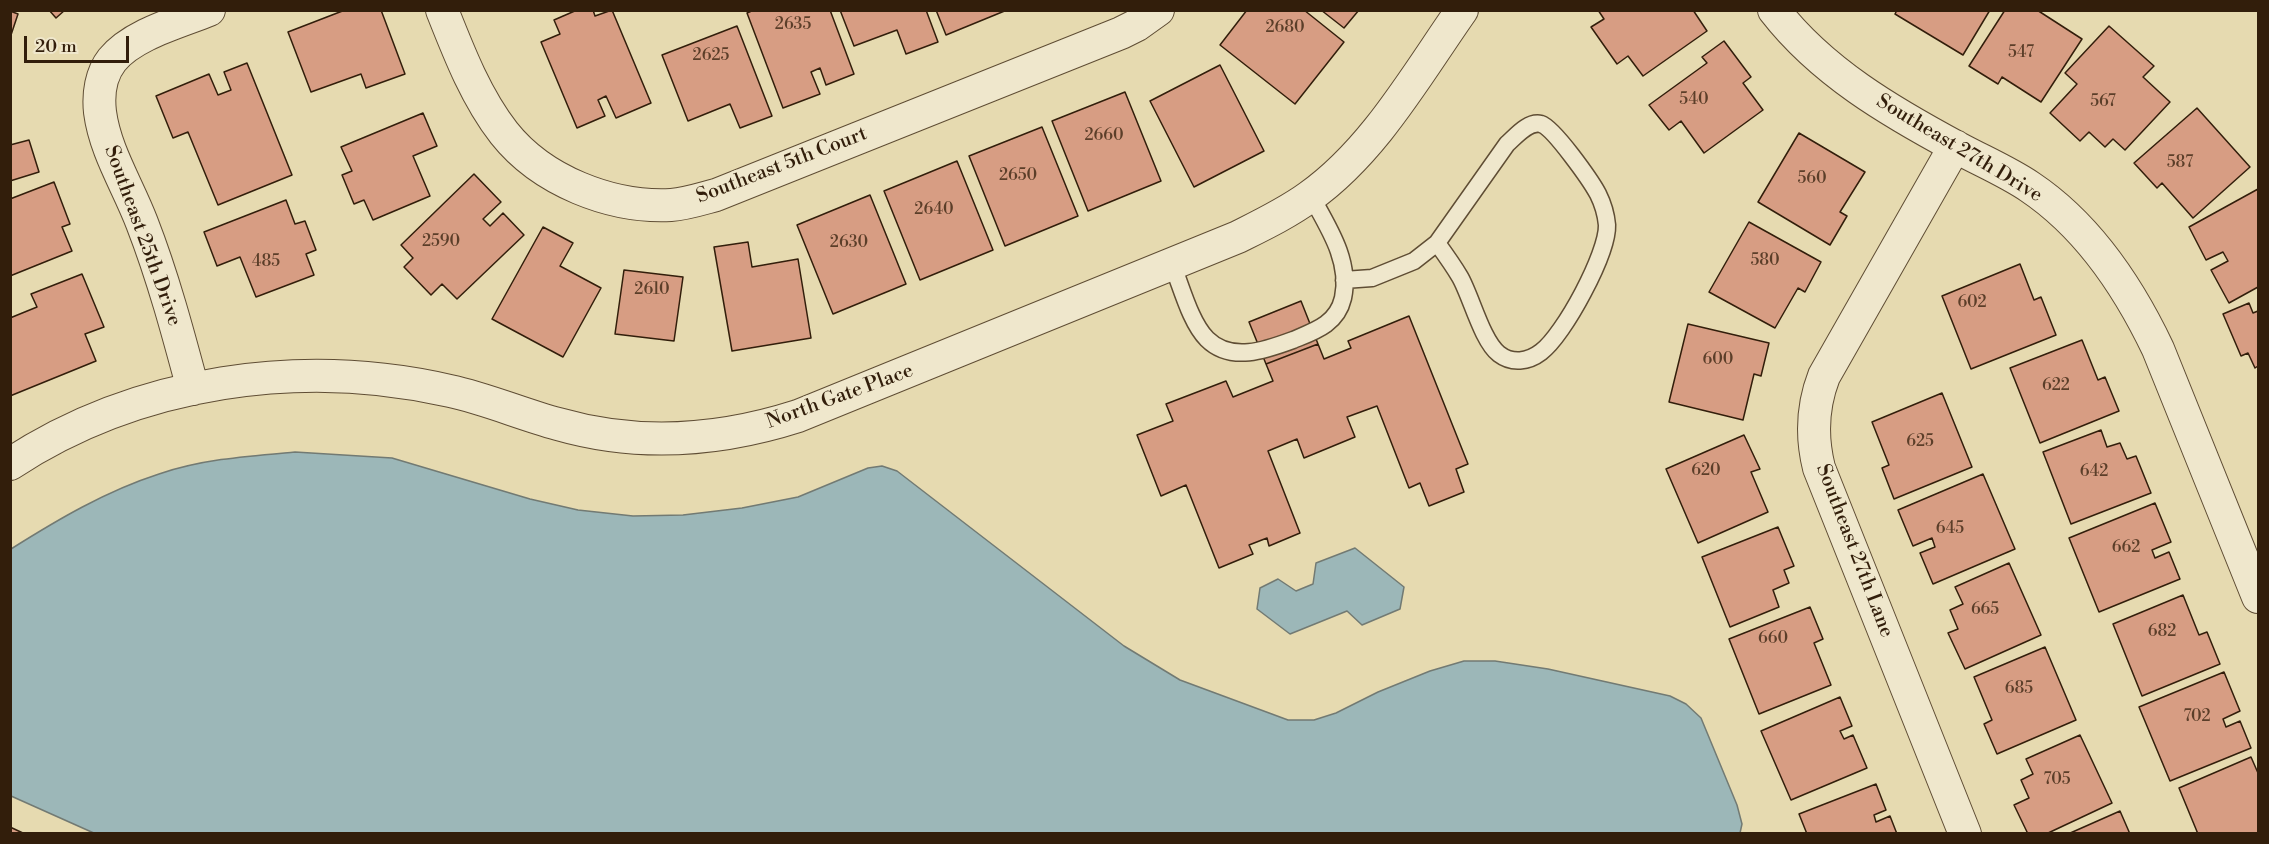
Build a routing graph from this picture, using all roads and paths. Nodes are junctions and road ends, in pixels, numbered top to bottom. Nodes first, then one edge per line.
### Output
1 (209, 10) edge
2 (442, 10) edge
3 (1158, 10) edge
4 (1462, 10) edge
5 (1774, 10) edge
6 (1954, 146) junction
7 (1311, 196) junction
8 (1437, 243) junction
9 (1172, 264) junction
10 (1344, 280) junction
11 (193, 389) junction
12 (10, 464) edge
13 (2259, 597) edge
14 (1965, 834) edge

1 - 11 street, Southeast 25th Drive
2 - 3 street, Southeast 5th Court
4 - 7 street, North Gate Place
5 - 6 street, Southeast 27th Drive
6 - 13 street, Southeast 27th Drive
6 - 14 street, Southeast 27th Lane
7 - 9 street, North Gate Place
7 - 10 lane
8 - 8 lane
8 - 10 lane
9 - 10 lane
9 - 11 street, North Gate Place
11 - 12 street, North Gate Place

